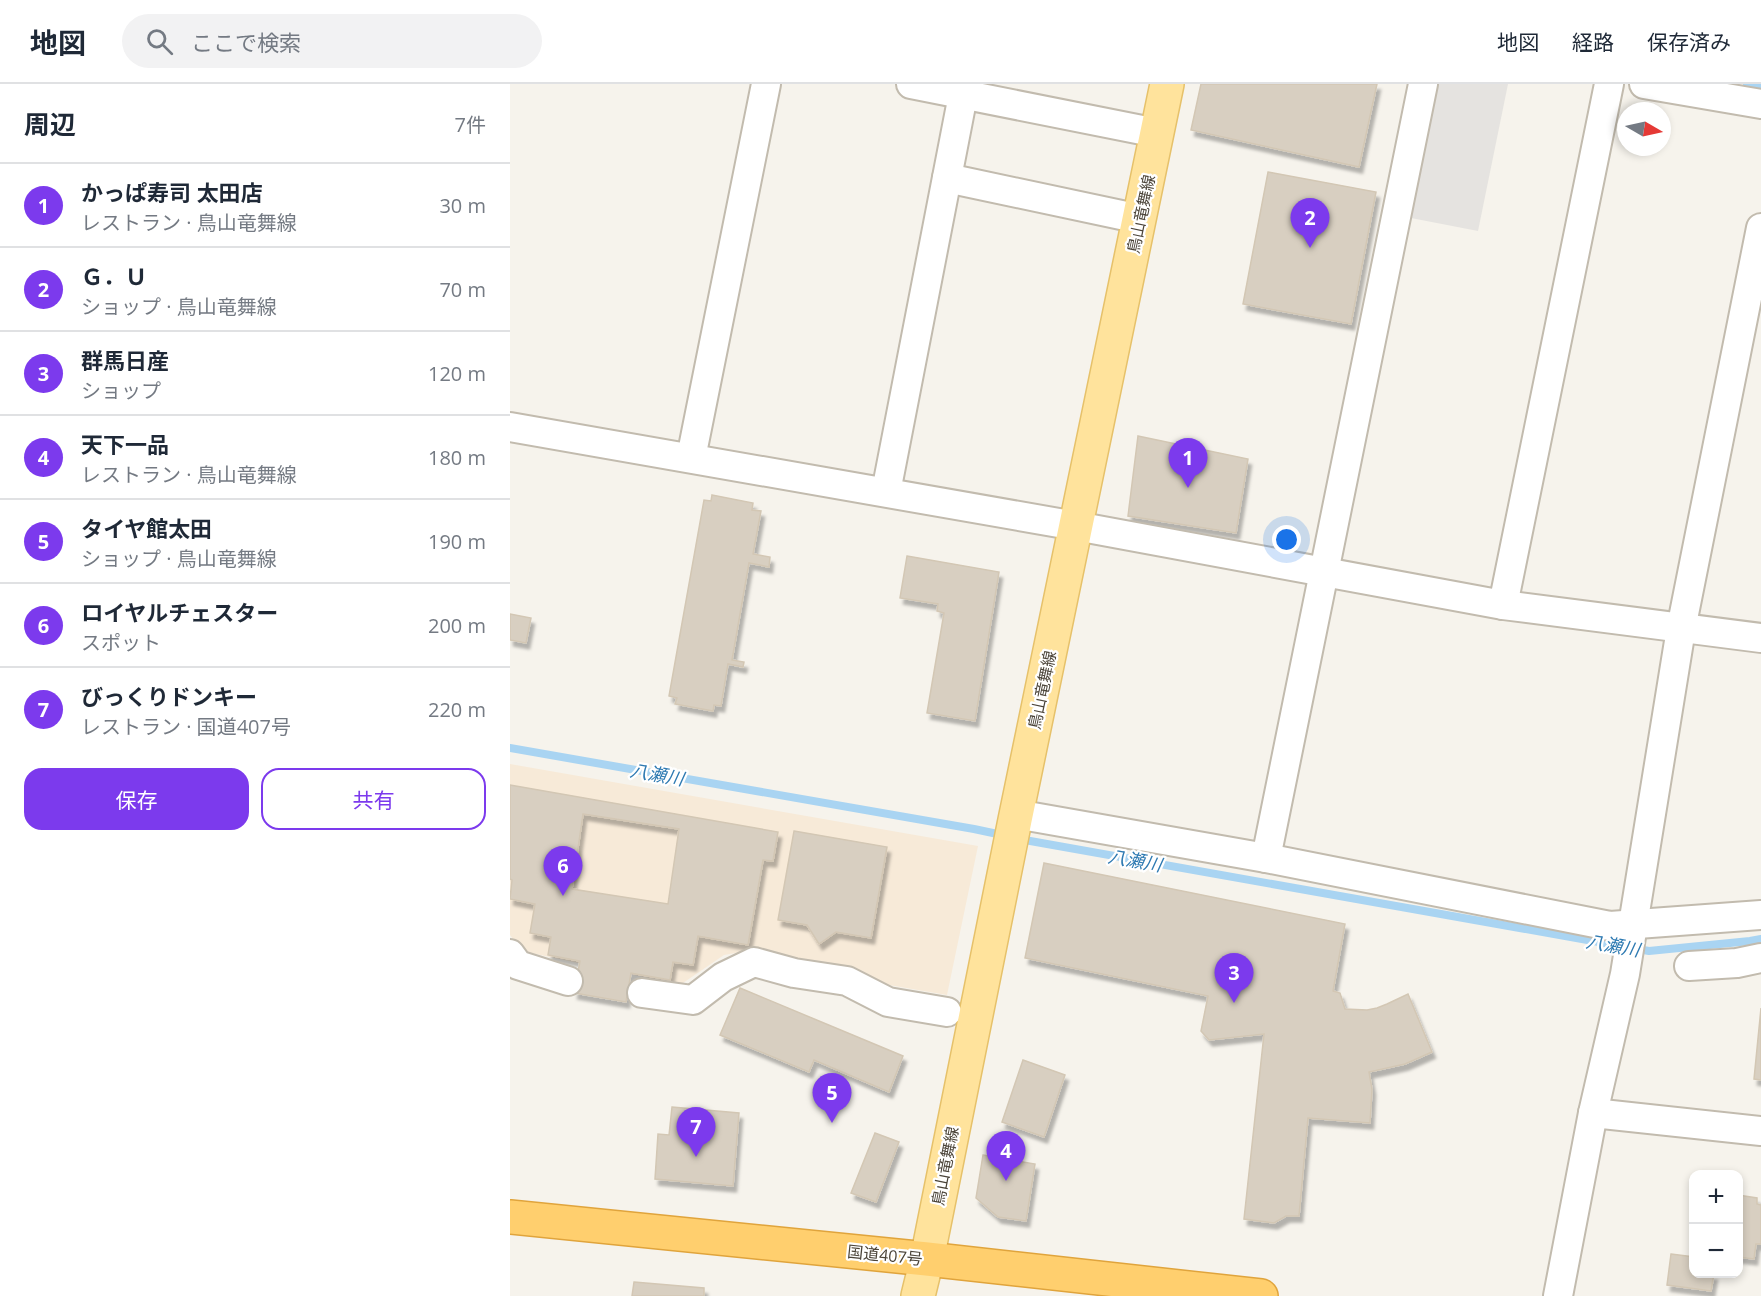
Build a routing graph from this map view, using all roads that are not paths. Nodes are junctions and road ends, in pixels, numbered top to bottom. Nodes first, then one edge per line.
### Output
1 (766, 84) edge
2 (912, 84) edge
3 (1167, 84) edge
4 (1423, 84) edge
5 (1609, 84) edge
6 (1644, 84) edge
7 (963, 95) junction
8 (1761, 104) edge
9 (1157, 133) junction
10 (947, 178) junction
11 (1140, 219) junction
12 (1761, 228) edge
13 (510, 427) edge
14 (691, 458) junction
15 (886, 492) junction
16 (1076, 526) junction
17 (1324, 572) junction
18 (1503, 605) junction
19 (1681, 629) junction
20 (1761, 638) edge
21 (1016, 817) junction
22 (1266, 858) junction
23 (1761, 915) edge
24 (1633, 924) junction
25 (510, 954) edge
26 (1761, 958) edge
27 (1689, 966) dead end
28 (568, 981) dead end
29 (642, 993) dead end
30 (947, 1012) dead end
31 (1593, 1113) junction
32 (1761, 1131) edge
33 (510, 1217) edge
34 (927, 1259) junction
35 (918, 1296) edge
36 (1261, 1296) edge
37 (1558, 1296) edge

1 - 14 street
2 - 7 street
3 - 9 main road, 鳥山竜舞線
4 - 17 street
5 - 18 street
6 - 8 street
7 - 9 street
7 - 10 street
9 - 11 main road, 鳥山竜舞線
10 - 11 street
10 - 15 street
11 - 16 main road, 鳥山竜舞線
12 - 19 street
13 - 14 street
14 - 15 street
15 - 16 street
16 - 17 street
16 - 21 main road, 鳥山竜舞線
17 - 18 street
17 - 22 street
18 - 19 street
19 - 20 street
19 - 24 street
21 - 22 street
21 - 34 main road, 鳥山竜舞線
22 - 24 street
23 - 24 street
24 - 31 street
25 - 28 street
26 - 27 street
29 - 30 street
31 - 32 street
31 - 37 street
33 - 34 highway, 国道407号
34 - 35 main road, 鳥山竜舞線
34 - 36 highway, 国道407号

